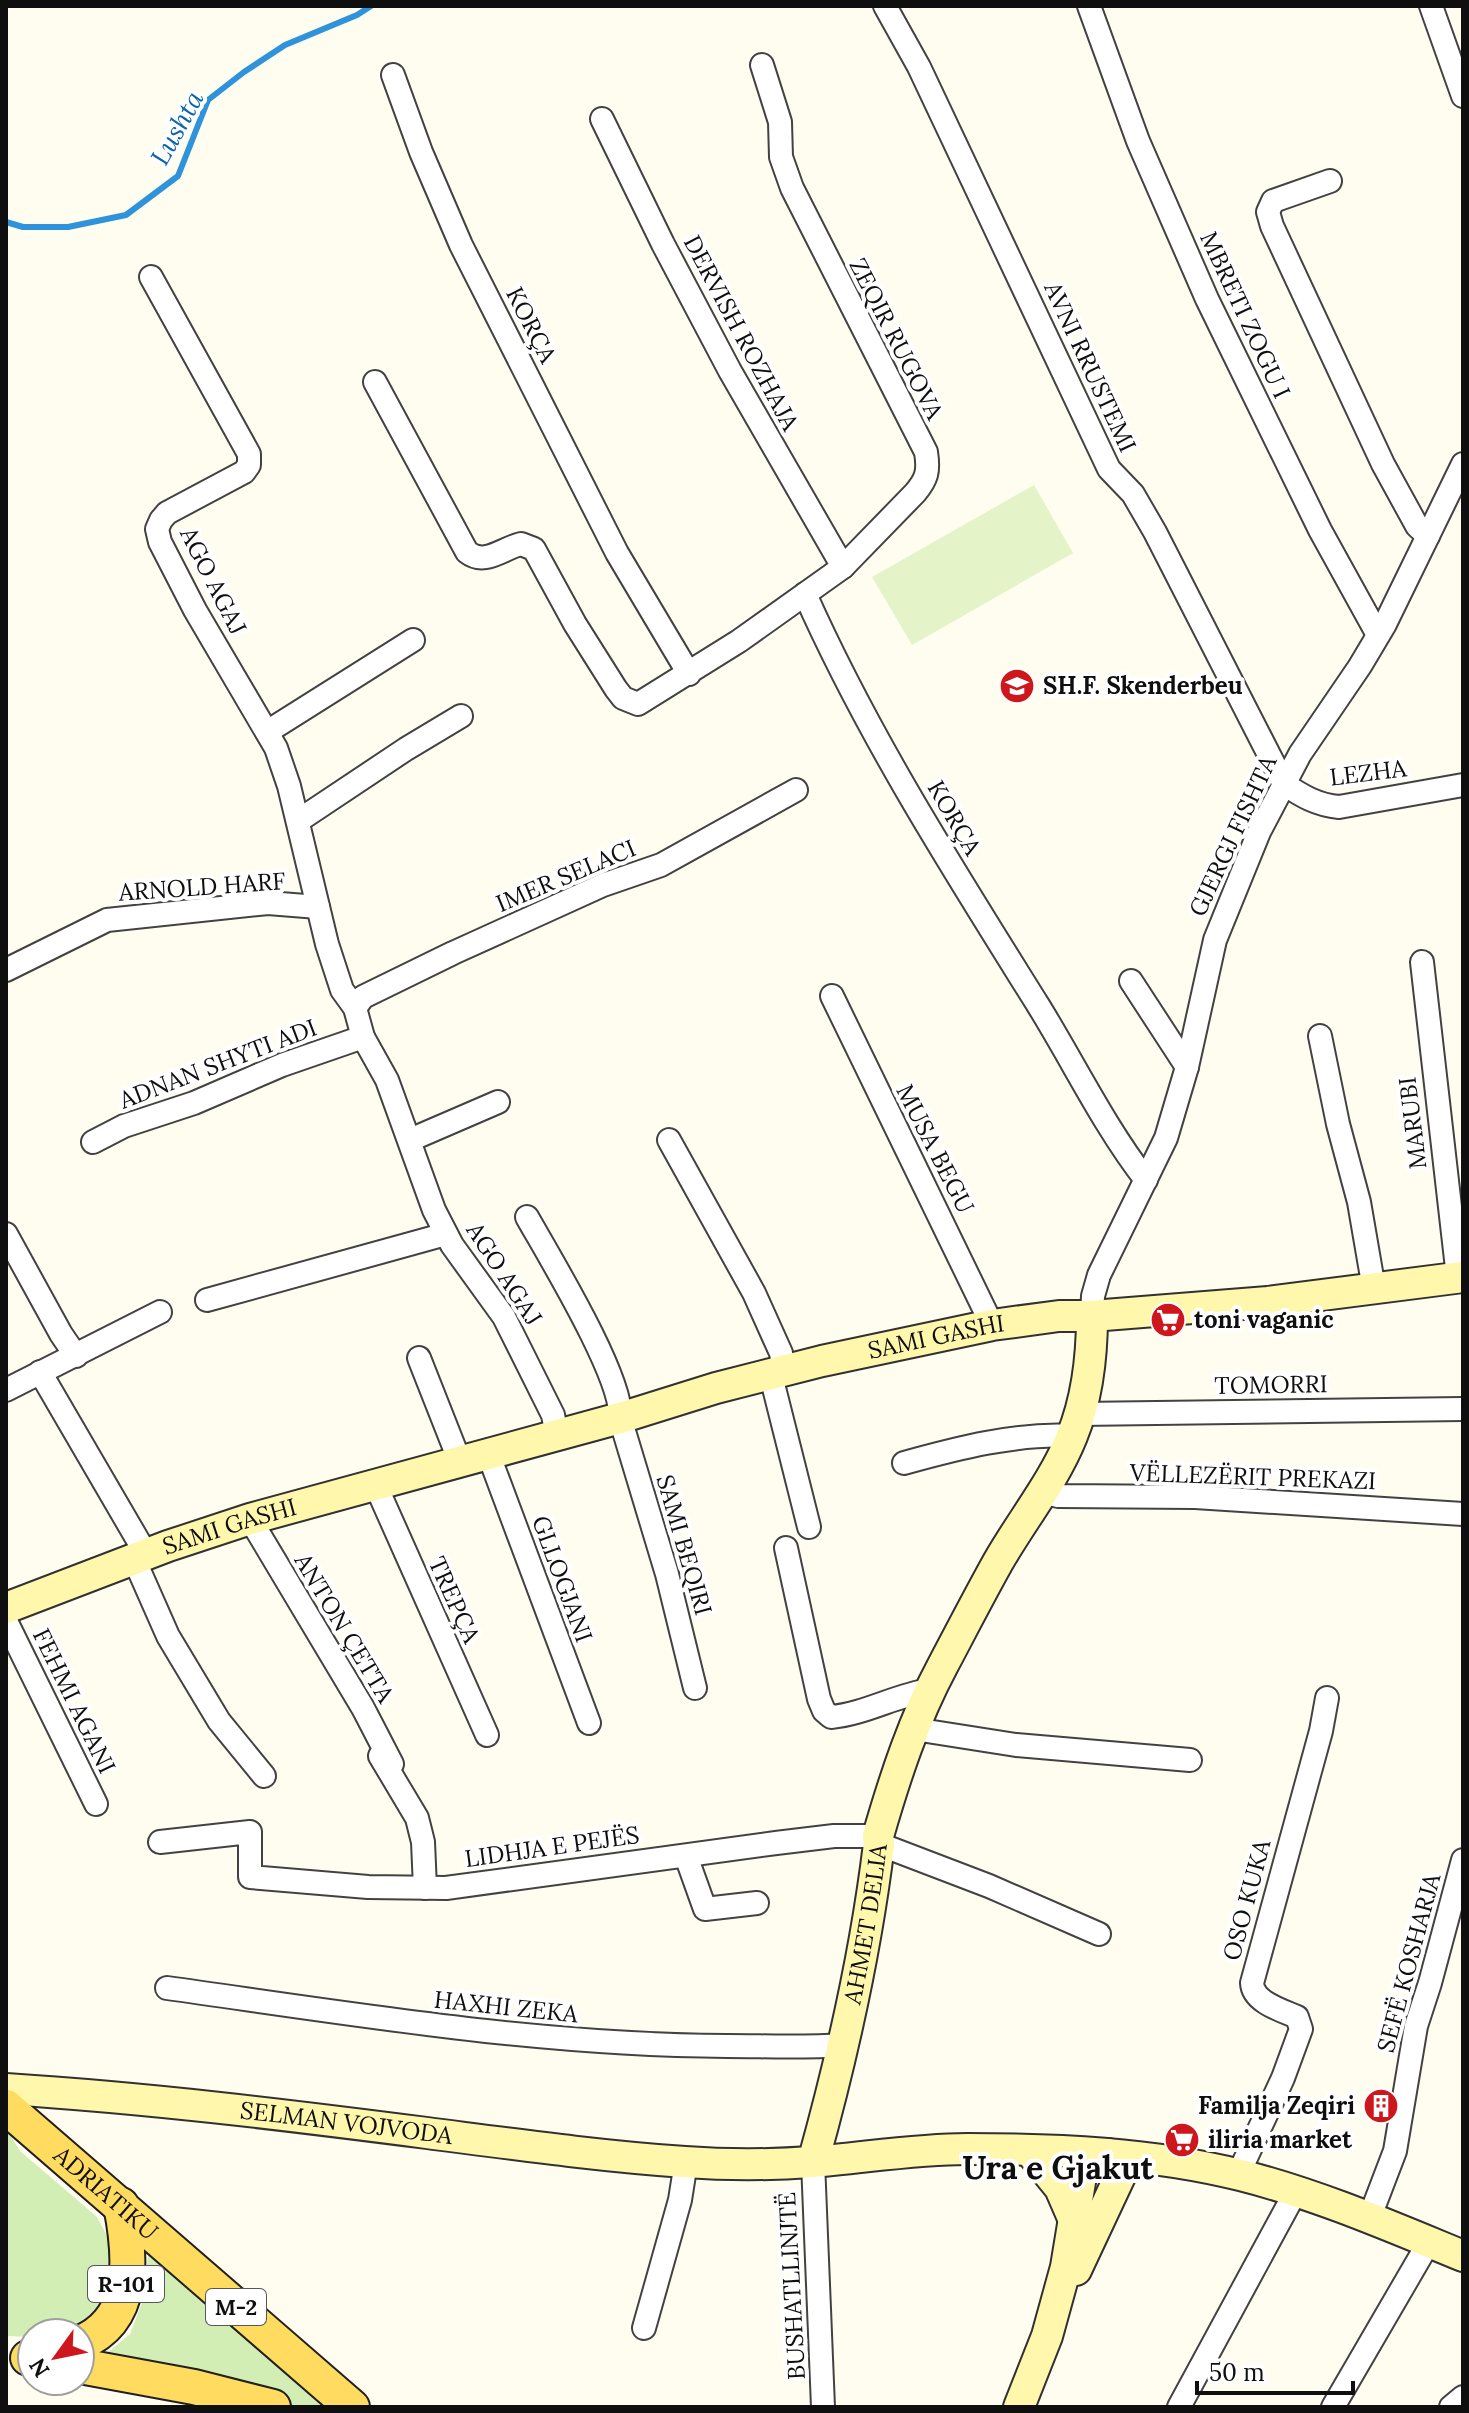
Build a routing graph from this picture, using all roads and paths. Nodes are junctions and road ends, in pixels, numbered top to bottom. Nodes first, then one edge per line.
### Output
1 (885, 6) edge
2 (1089, 6) edge
3 (1431, 6) edge
4 (762, 65) dead end
5 (393, 75) dead end
6 (1463, 96) edge
7 (602, 119) dead end
8 (1330, 181) dead end
9 (151, 277) dead end
10 (375, 382) dead end
11 (1463, 464) edge
12 (1428, 536) junction
13 (843, 567) junction
14 (805, 594) junction
15 (1378, 635) junction
16 (413, 640) dead end
17 (689, 674) junction
18 (461, 716) dead end
19 (267, 732) junction
20 (1284, 784) junction
21 (1463, 785) edge
22 (796, 790) dead end
23 (298, 821) junction
24 (318, 907) junction
25 (1422, 962) dead end
26 (6, 970) edge
27 (1131, 981) dead end
28 (832, 996) dead end
29 (355, 1008) junction
30 (1320, 1036) dead end
31 (363, 1037) junction
32 (1187, 1067) junction
33 (498, 1102) dead end
34 (410, 1140) junction
35 (669, 1140) dead end
36 (93, 1142) dead end
37 (1146, 1180) junction
38 (527, 1217) dead end
39 (6, 1234) edge
40 (446, 1234) junction
41 (1460, 1277) edge
42 (1374, 1289) junction
43 (207, 1300) dead end
44 (160, 1312) dead end
45 (1092, 1316) junction
46 (992, 1325) junction
47 (76, 1356) junction
48 (419, 1358) dead end
49 (40, 1372) junction
50 (777, 1373) junction
51 (6, 1390) edge
52 (1463, 1409) edge
53 (620, 1418) junction
54 (1075, 1425) junction
55 (557, 1435) junction
56 (474, 1457) junction
57 (904, 1463) dead end
58 (376, 1486) junction
59 (1042, 1492) junction
60 (1463, 1514) edge
61 (250, 1519) junction
62 (809, 1527) dead end
63 (786, 1548) dead end
64 (140, 1556) junction
65 (6, 1608) edge
66 (6, 1621) edge
67 (695, 1688) dead end
68 (930, 1690) junction
69 (1327, 1698) dead end
70 (589, 1723) dead end
71 (914, 1729) junction
72 (487, 1735) dead end
73 (1190, 1760) dead end
74 (264, 1776) dead end
75 (96, 1804) dead end
76 (878, 1840) junction
77 (160, 1842) dead end
78 (686, 1856) junction
79 (1463, 1860) edge
80 (425, 1888) junction
81 (757, 1903) dead end
82 (1099, 1934) dead end
83 (167, 1988) dead end
84 (842, 2045) junction
85 (6, 2089) edge
86 (6, 2107) edge
87 (1030, 2151) junction
88 (1119, 2156) junction
89 (686, 2162) junction
90 (813, 2162) junction
91 (1238, 2175) junction
92 (1296, 2191) junction
93 (121, 2205) junction
94 (1073, 2218) junction
95 (1369, 2219) junction
96 (1429, 2242) junction
97 (1463, 2256) edge
98 (1054, 2311) junction
99 (644, 2328) dead end
100 (96, 2335) edge
101 (96, 2369) edge
102 (1463, 2397) edge
103 (273, 2407) edge
104 (352, 2407) edge
105 (823, 2407) edge
106 (1019, 2407) edge
107 (1179, 2407) edge
108 (1333, 2407) edge
109 (1451, 2407) edge

1 - 20 street, AVNI RRUSTEMI
2 - 15 street, MBRETI ZOGU I
3 - 6 street
4 - 13 street, ZEQIR RUGOVA
5 - 17 street, KORÇA
7 - 13 street, DERVISH ROZHAJA
8 - 12 street
9 - 19 street, AGO AGAJ
10 - 17 street
11 - 12 street, GJERGJ FISHTA
12 - 15 street, GJERGJ FISHTA
13 - 14 street, ZEQIR RUGOVA
14 - 17 street
14 - 37 street, KORÇA
15 - 20 street, GJERGJ FISHTA
16 - 19 street
18 - 23 street
19 - 23 street, AGO AGAJ
20 - 21 street, LEZHA
20 - 32 street, GJERGJ FISHTA
22 - 29 street, IMER SELACI
23 - 24 street, AGO AGAJ
24 - 26 street, ARNOLD HARF
24 - 29 street, AGO AGAJ
25 - 41 street, MARUBI
27 - 32 street
28 - 46 street, MUSA BEGU
29 - 31 street, AGO AGAJ
30 - 42 street
31 - 34 street, AGO AGAJ
31 - 36 street, ADNAN SHYTI ADI
32 - 37 street, GJERGJ FISHTA
33 - 34 street
34 - 40 street, AGO AGAJ
35 - 50 street
37 - 45 street, GJERGJ FISHTA
38 - 53 street, SAMI BEQIRI
39 - 47 street
40 - 43 street
40 - 55 street, AGO AGAJ
41 - 42 street, SAMI GASHI
42 - 45 street, SAMI GASHI
44 - 47 street
45 - 46 street, SAMI GASHI
45 - 54 street, AHMET DELIA
46 - 50 street, SAMI GASHI
47 - 49 street
48 - 56 street
49 - 51 street
49 - 64 street
50 - 53 street, SAMI GASHI
50 - 62 street
52 - 54 street, TOMORRI
53 - 55 street, SAMI GASHI
53 - 67 street, SAMI BEQIRI
54 - 57 street
54 - 59 street, AHMET DELIA
55 - 56 street, SAMI GASHI
56 - 58 street, SAMI GASHI
56 - 70 street, GLLOGJANI
58 - 61 street, SAMI GASHI
58 - 72 street, TREPÇA
59 - 60 street, VËLLEZËRIT PREKAZI
59 - 68 street, AHMET DELIA
61 - 64 street, SAMI GASHI
61 - 80 street, ANTON ÇETTA
63 - 68 street
64 - 65 street, SAMI GASHI
64 - 74 street
66 - 75 street, FEHMI AGANI
68 - 71 street, AHMET DELIA
69 - 91 street, OSO KUKA
71 - 73 street
71 - 76 street, AHMET DELIA
76 - 78 street, LIDHJA E PEJËS
76 - 82 street
76 - 84 street, AHMET DELIA
77 - 80 street, LIDHJA E PEJËS
78 - 80 street, LIDHJA E PEJËS
78 - 81 street
79 - 95 street, SEFË KOSHARJA
83 - 84 street, HAXHI ZEKA
84 - 90 street, AHMET DELIA
85 - 89 street, SELMAN VOJVODA
86 - 93 main road, ADRIATIKU / M-2
87 - 88 street, SELMAN VOJVODA
87 - 90 street, SELMAN VOJVODA
87 - 94 street
88 - 91 street, SELMAN VOJVODA
88 - 94 street
88 - 98 street
89 - 90 street, SELMAN VOJVODA
89 - 99 street
90 - 105 street, BUSHATLLINJTË
91 - 92 street, SELMAN VOJVODA
92 - 95 street, SELMAN VOJVODA
92 - 107 street
93 - 100 main road, R-101
93 - 104 main road, ADRIATIKU / M-2
94 - 98 street
95 - 96 street, SELMAN VOJVODA
96 - 97 street, SELMAN VOJVODA
96 - 108 street
98 - 106 street
101 - 103 main road
102 - 109 street

